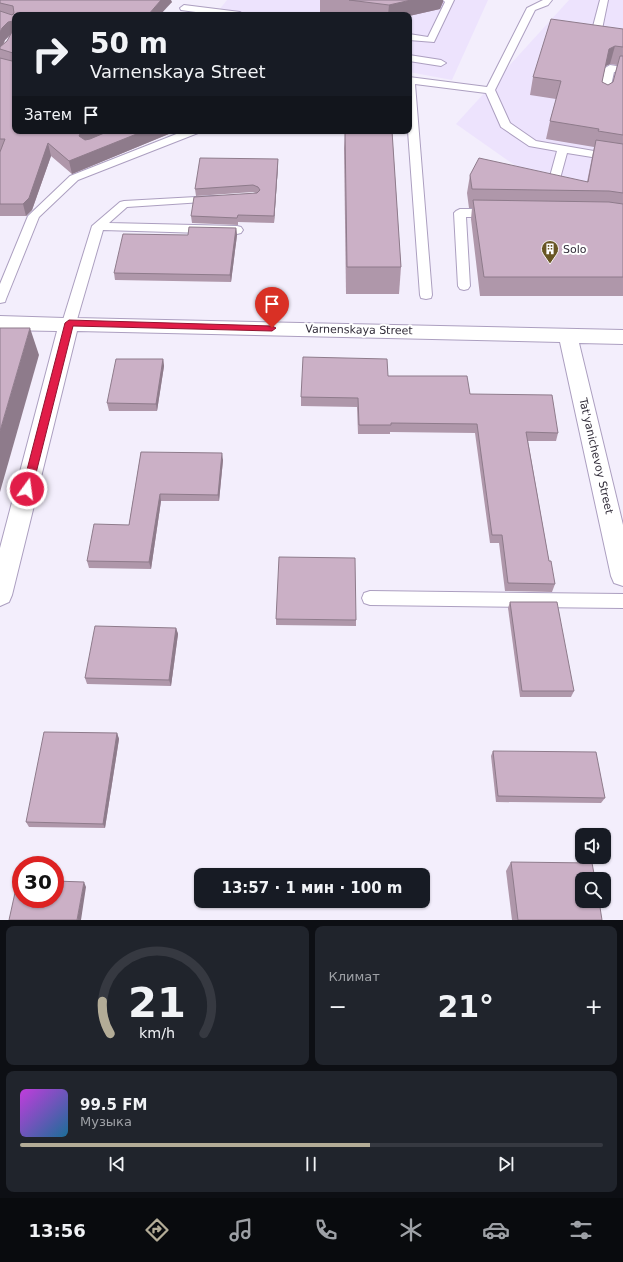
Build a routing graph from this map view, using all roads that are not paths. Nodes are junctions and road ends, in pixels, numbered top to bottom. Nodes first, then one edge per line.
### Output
1 (447, 0) edge
2 (604, 0) edge
3 (544, 1) edge
4 (184, 8) edge
5 (216, 12) edge
6 (596, 34) edge
7 (412, 37) edge
8 (412, 58) edge
9 (441, 63) dead end
10 (623, 70) edge
11 (412, 80) edge
12 (490, 90) junction
13 (603, 99) edge
14 (412, 107) edge
15 (186, 134) edge
16 (563, 149) junction
17 (623, 159) edge
18 (532, 180) edge
19 (222, 198) edge
20 (500, 213) edge
21 (98, 226) junction
22 (237, 230) edge
23 (464, 286) dead end
24 (426, 295) dead end
25 (0, 299) edge
26 (0, 323) edge
27 (69, 323) junction
28 (568, 336) junction
29 (623, 337) edge
30 (623, 576) edge
31 (0, 594) edge
32 (370, 598) dead end
33 (623, 601) edge

1 - 7 lane
2 - 6 lane
3 - 12 lane
4 - 5 lane
8 - 9 lane
10 - 13 lane
11 - 12 lane
12 - 16 lane
14 - 24 lane
15 - 25 lane
16 - 17 lane
16 - 18 lane
19 - 21 lane
20 - 23 lane
21 - 22 lane
21 - 27 lane
26 - 27 street, Varnenskaya Street
27 - 28 street, Varnenskaya Street
27 - 31 street
28 - 29 street, Varnenskaya Street
28 - 30 street, Tat'yanichevoy Street
32 - 33 lane

